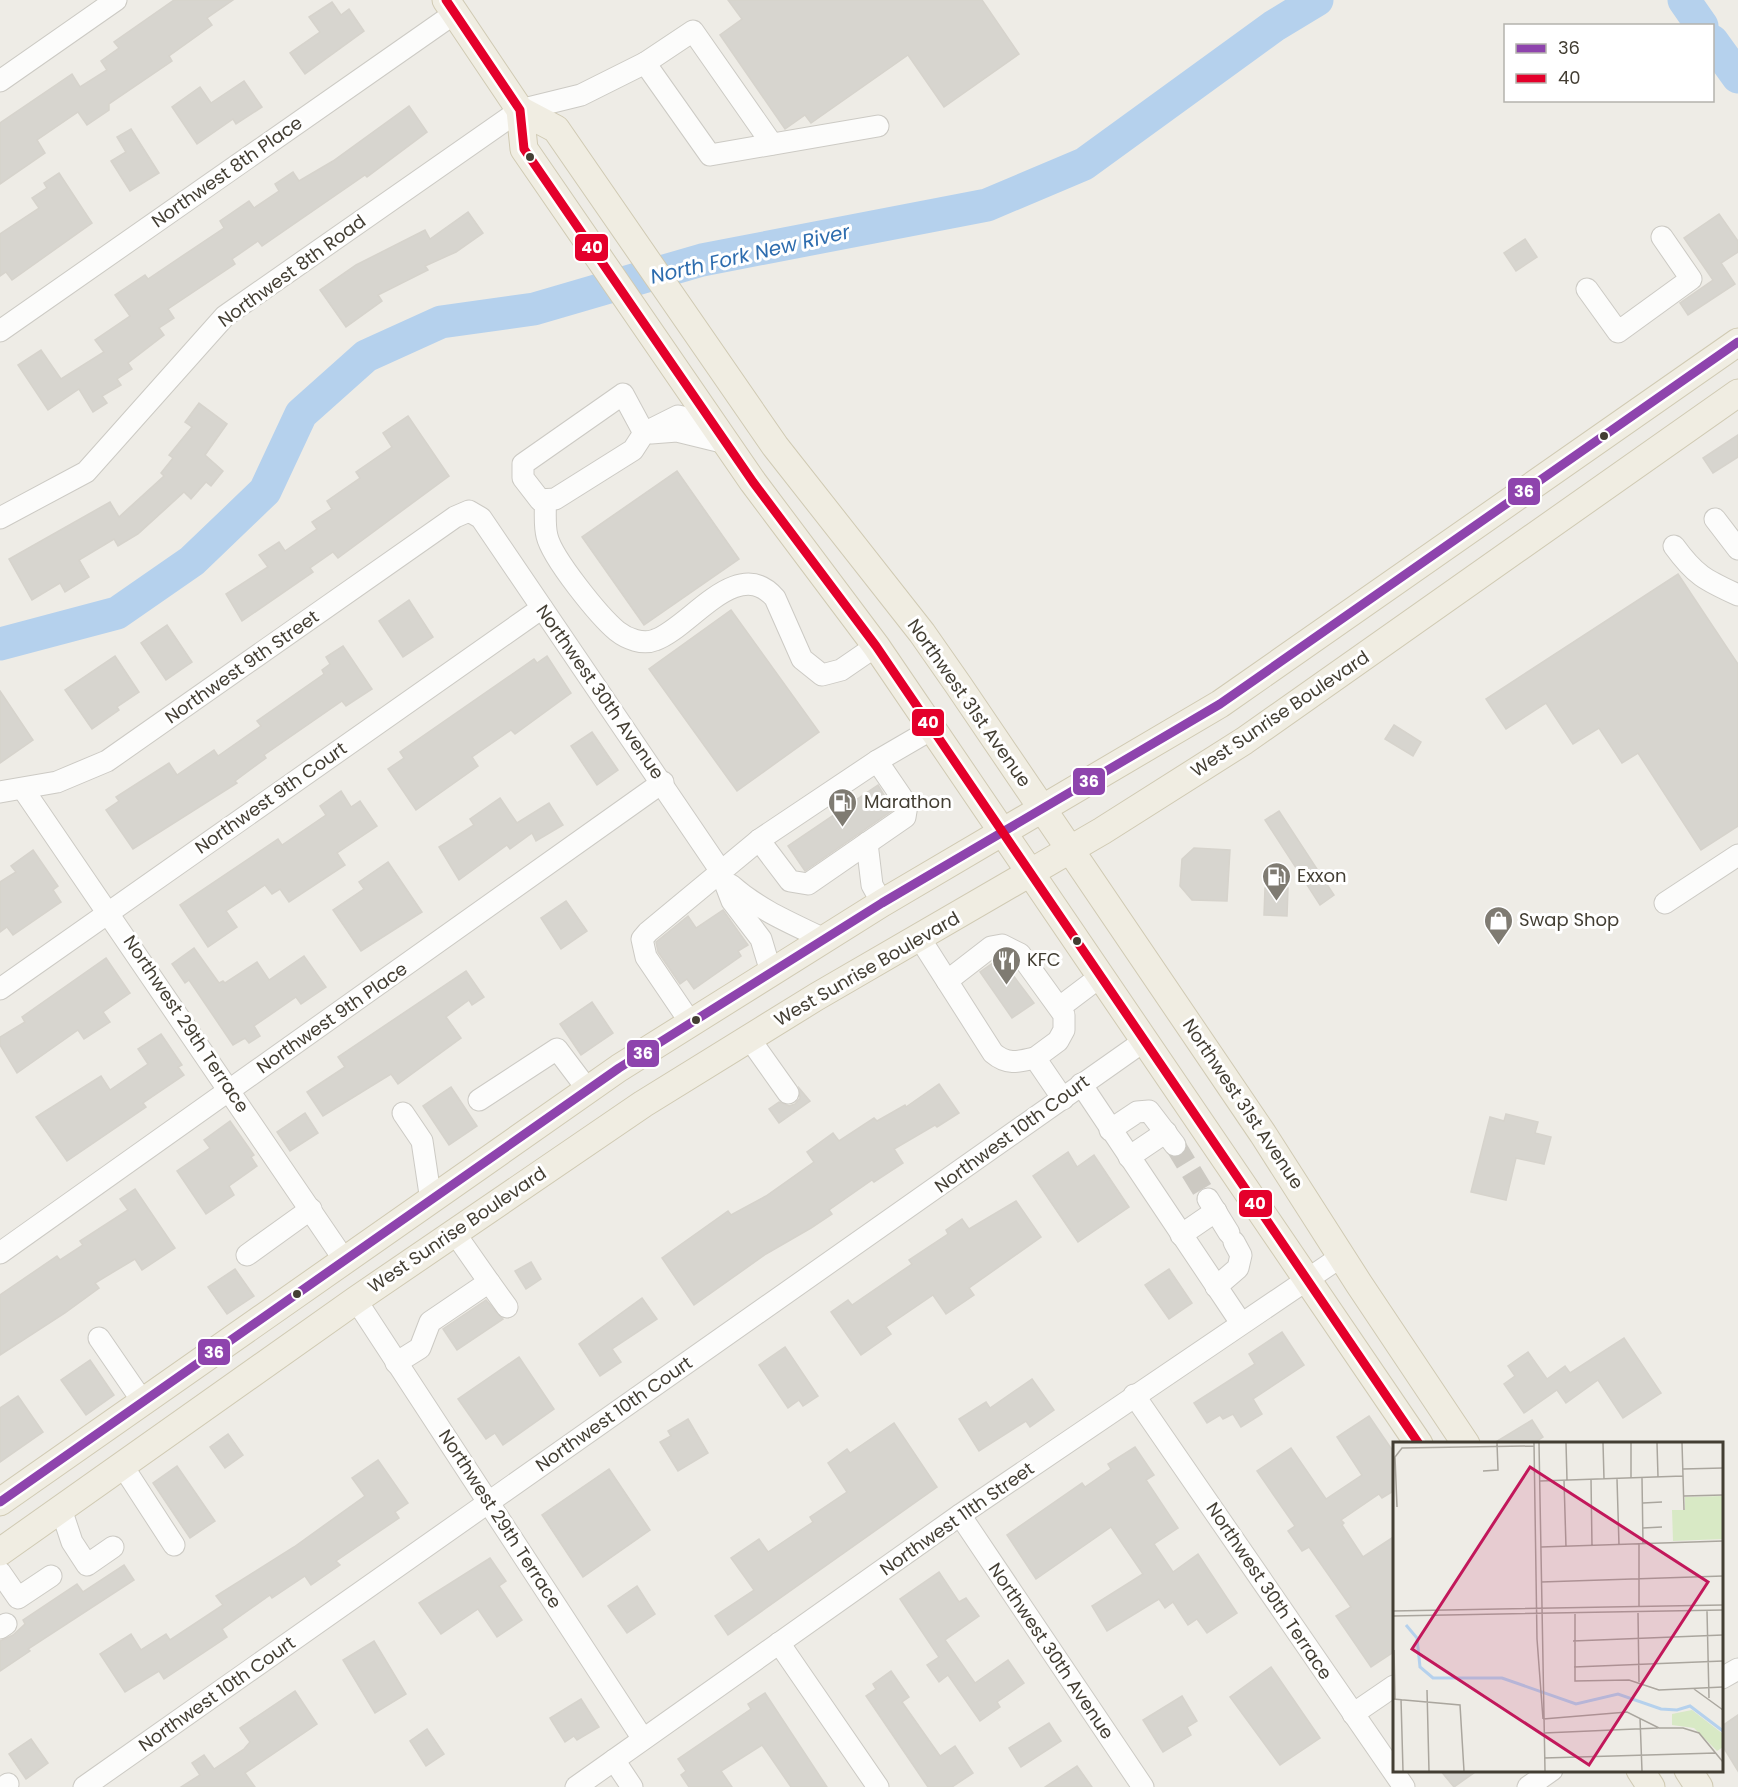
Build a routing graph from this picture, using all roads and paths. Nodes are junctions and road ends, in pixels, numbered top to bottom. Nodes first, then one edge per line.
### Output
1 (116, 0) edge
2 (451, 6) edge
3 (645, 63) junction
4 (0, 81) edge
5 (520, 110) junction
6 (878, 126) dead end
7 (772, 144) junction
8 (1662, 237) dead end
9 (1587, 289) dead end
10 (0, 331) edge
11 (1738, 342) edge
12 (1738, 393) edge
13 (644, 433) junction
14 (719, 433) junction
15 (775, 446) junction
16 (545, 500) junction
17 (469, 511) joint
18 (0, 518) edge
19 (1715, 519) dead end
20 (1674, 546) dead end
21 (1738, 549) edge
22 (1738, 594) edge
23 (542, 608) junction
24 (876, 646) junction
25 (932, 729) junction
26 (877, 761) junction
27 (663, 782) junction
28 (23, 789) junction
29 (0, 792) edge
30 (1042, 808) junction
31 (1003, 831) junction
32 (759, 840) junction
33 (867, 843) junction
34 (1070, 849) junction
35 (1738, 855) edge
36 (1030, 872) junction
37 (722, 874) junction
38 (882, 903) junction
39 (1665, 903) dead end
40 (108, 911) junction
41 (919, 938) junction
42 (824, 939) junction
43 (771, 972) junction
44 (1101, 976) junction
45 (947, 981) junction
46 (0, 989) edge
47 (1060, 1007) junction
48 (690, 1022) junction
49 (749, 1038) junction
50 (1144, 1041) junction
51 (1035, 1058) junction
52 (1081, 1084) junction
53 (231, 1090) junction
54 (588, 1090) junction
55 (788, 1093) dead end
56 (1063, 1099) junction
57 (479, 1100) dead end
58 (403, 1113) dead end
59 (1110, 1130) junction
60 (1129, 1157) junction
61 (431, 1201) junction
62 (311, 1209) junction
63 (392, 1228) junction
64 (454, 1232) junction
65 (1181, 1235) junction
66 (0, 1252) edge
67 (247, 1255) dead end
68 (1342, 1256) junction
69 (345, 1261) junction
70 (1307, 1280) junction
71 (489, 1282) junction
72 (1216, 1287) junction
73 (356, 1300) junction
74 (507, 1306) dead end
75 (1241, 1323) junction
76 (320, 1325) junction
77 (99, 1338) dead end
78 (396, 1363) junction
79 (1134, 1395) junction
80 (143, 1402) junction
81 (1418, 1442) edge
82 (1465, 1442) edge
83 (122, 1466) junction
84 (0, 1502) edge
85 (490, 1503) junction
86 (61, 1509) junction
87 (960, 1515) junction
88 (174, 1545) dead end
89 (112, 1547) dead end
90 (0, 1552) edge
91 (0, 1572) edge
92 (51, 1576) dead end
93 (779, 1643) junction
94 (1738, 1669) edge
95 (1723, 1677) edge
96 (1393, 1687) edge
97 (1353, 1714) junction
98 (643, 1739) junction
99 (614, 1760) junction
100 (1393, 1771) edge
101 (1394, 1772) edge
102 (1549, 1772) edge
103 (1641, 1772) edge
104 (1689, 1772) edge
105 (84, 1787) edge
106 (576, 1787) edge
107 (632, 1787) edge
108 (878, 1787) edge
109 (1143, 1787) edge
110 (1404, 1787) edge
111 (1528, 1787) edge
112 (1651, 1787) edge
113 (1699, 1787) edge

1 - 4 street
2 - 5 main road, Northwest 31st Avenue
2 - 10 street, Northwest 8th Place
3 - 5 street
3 - 7 street
3 - 7 street
5 - 14 main road, Northwest 31st Avenue
5 - 15 main road, Northwest 31st Avenue
5 - 18 street, Northwest 8th Road
6 - 7 street
8 - 9 street
11 - 30 main road, West Sunrise Boulevard
12 - 34 main road, West Sunrise Boulevard
13 - 14 street
13 - 16 street
13 - 16 street
14 - 15 main road
14 - 24 main road, Northwest 31st Avenue
15 - 30 main road, Northwest 31st Avenue
16 - 24 street
17 - 23 street, Northwest 30th Avenue
17 - 28 street, Northwest 9th Street
19 - 21 street
20 - 22 street
23 - 27 street, Northwest 30th Avenue
23 - 40 street, Northwest 9th Court
24 - 25 main road, Northwest 31st Avenue
25 - 26 street
25 - 31 main road, Northwest 31st Avenue
26 - 32 street
26 - 33 street
27 - 37 street, Northwest 30th Avenue
27 - 53 street, Northwest 9th Place
28 - 29 street, Northwest 9th Street
28 - 40 street, Northwest 29th Terrace
30 - 31 main road, West Sunrise Boulevard
30 - 34 main road, Northwest 31st Avenue
31 - 36 main road, Northwest 31st Avenue
31 - 38 main road, West Sunrise Boulevard
32 - 33 street
32 - 37 street
33 - 38 street
34 - 36 main road, West Sunrise Boulevard
34 - 68 main road, Northwest 31st Avenue
35 - 39 street
36 - 41 main road, West Sunrise Boulevard
36 - 44 main road, Northwest 31st Avenue
37 - 42 street, Northwest 30th Avenue
37 - 43 street, Northwest 30th Avenue
37 - 48 street
38 - 42 main road, West Sunrise Boulevard
40 - 46 street, Northwest 9th Court
40 - 53 street, Northwest 29th Terrace
41 - 45 street
41 - 49 main road, West Sunrise Boulevard
42 - 43 main road, West Sunrise Boulevard
43 - 48 main road, West Sunrise Boulevard
44 - 47 street
44 - 50 main road, Northwest 31st Avenue
45 - 47 street
45 - 51 street
47 - 51 street
48 - 54 main road, West Sunrise Boulevard
49 - 55 street
49 - 64 main road, West Sunrise Boulevard
50 - 52 street, Northwest 10th Court
50 - 70 main road, Northwest 31st Avenue
51 - 56 street
52 - 56 street, Northwest 10th Court
52 - 59 street
53 - 62 street, Northwest 29th Terrace
53 - 66 street, Northwest 9th Place
54 - 57 street
54 - 61 main road, West Sunrise Boulevard
56 - 85 street, Northwest 10th Court
58 - 61 street
59 - 60 street
59 - 60 street
60 - 65 street
61 - 63 main road, West Sunrise Boulevard
62 - 67 street
62 - 69 street, Northwest 29th Terrace
63 - 69 main road, West Sunrise Boulevard
63 - 73 main road
64 - 71 street
64 - 73 main road, West Sunrise Boulevard
65 - 72 street
65 - 72 street
68 - 70 street, Northwest 11th Street
68 - 82 main road, Northwest 31st Avenue
69 - 76 main road
69 - 80 main road, West Sunrise Boulevard
70 - 75 street, Northwest 11th Street
70 - 81 main road, Northwest 31st Avenue
71 - 74 street
71 - 78 street
72 - 75 street
73 - 76 main road, West Sunrise Boulevard
73 - 78 street, Northwest 29th Terrace
75 - 79 street, Northwest 11th Street
76 - 83 main road, West Sunrise Boulevard
77 - 80 street
78 - 85 street, Northwest 29th Terrace
79 - 87 street, Northwest 11th Street
79 - 97 street, Northwest 30th Terrace
80 - 84 main road, West Sunrise Boulevard
83 - 86 main road, West Sunrise Boulevard
83 - 88 street
85 - 98 street, Northwest 29th Terrace
85 - 105 street, Northwest 10th Court
86 - 89 street
86 - 90 main road, West Sunrise Boulevard
87 - 93 street, Northwest 11th Street
87 - 109 street, Northwest 30th Avenue
91 - 92 street
93 - 98 street, Northwest 11th Street
93 - 108 street
94 - 95 street
96 - 97 street
97 - 100 street, Northwest 30th Terrace
98 - 99 street, Northwest 11th Street
99 - 106 street, Northwest 11th Street
99 - 107 street
101 - 110 street, Northwest 30th Terrace
102 - 111 street
103 - 112 main road
104 - 113 main road

